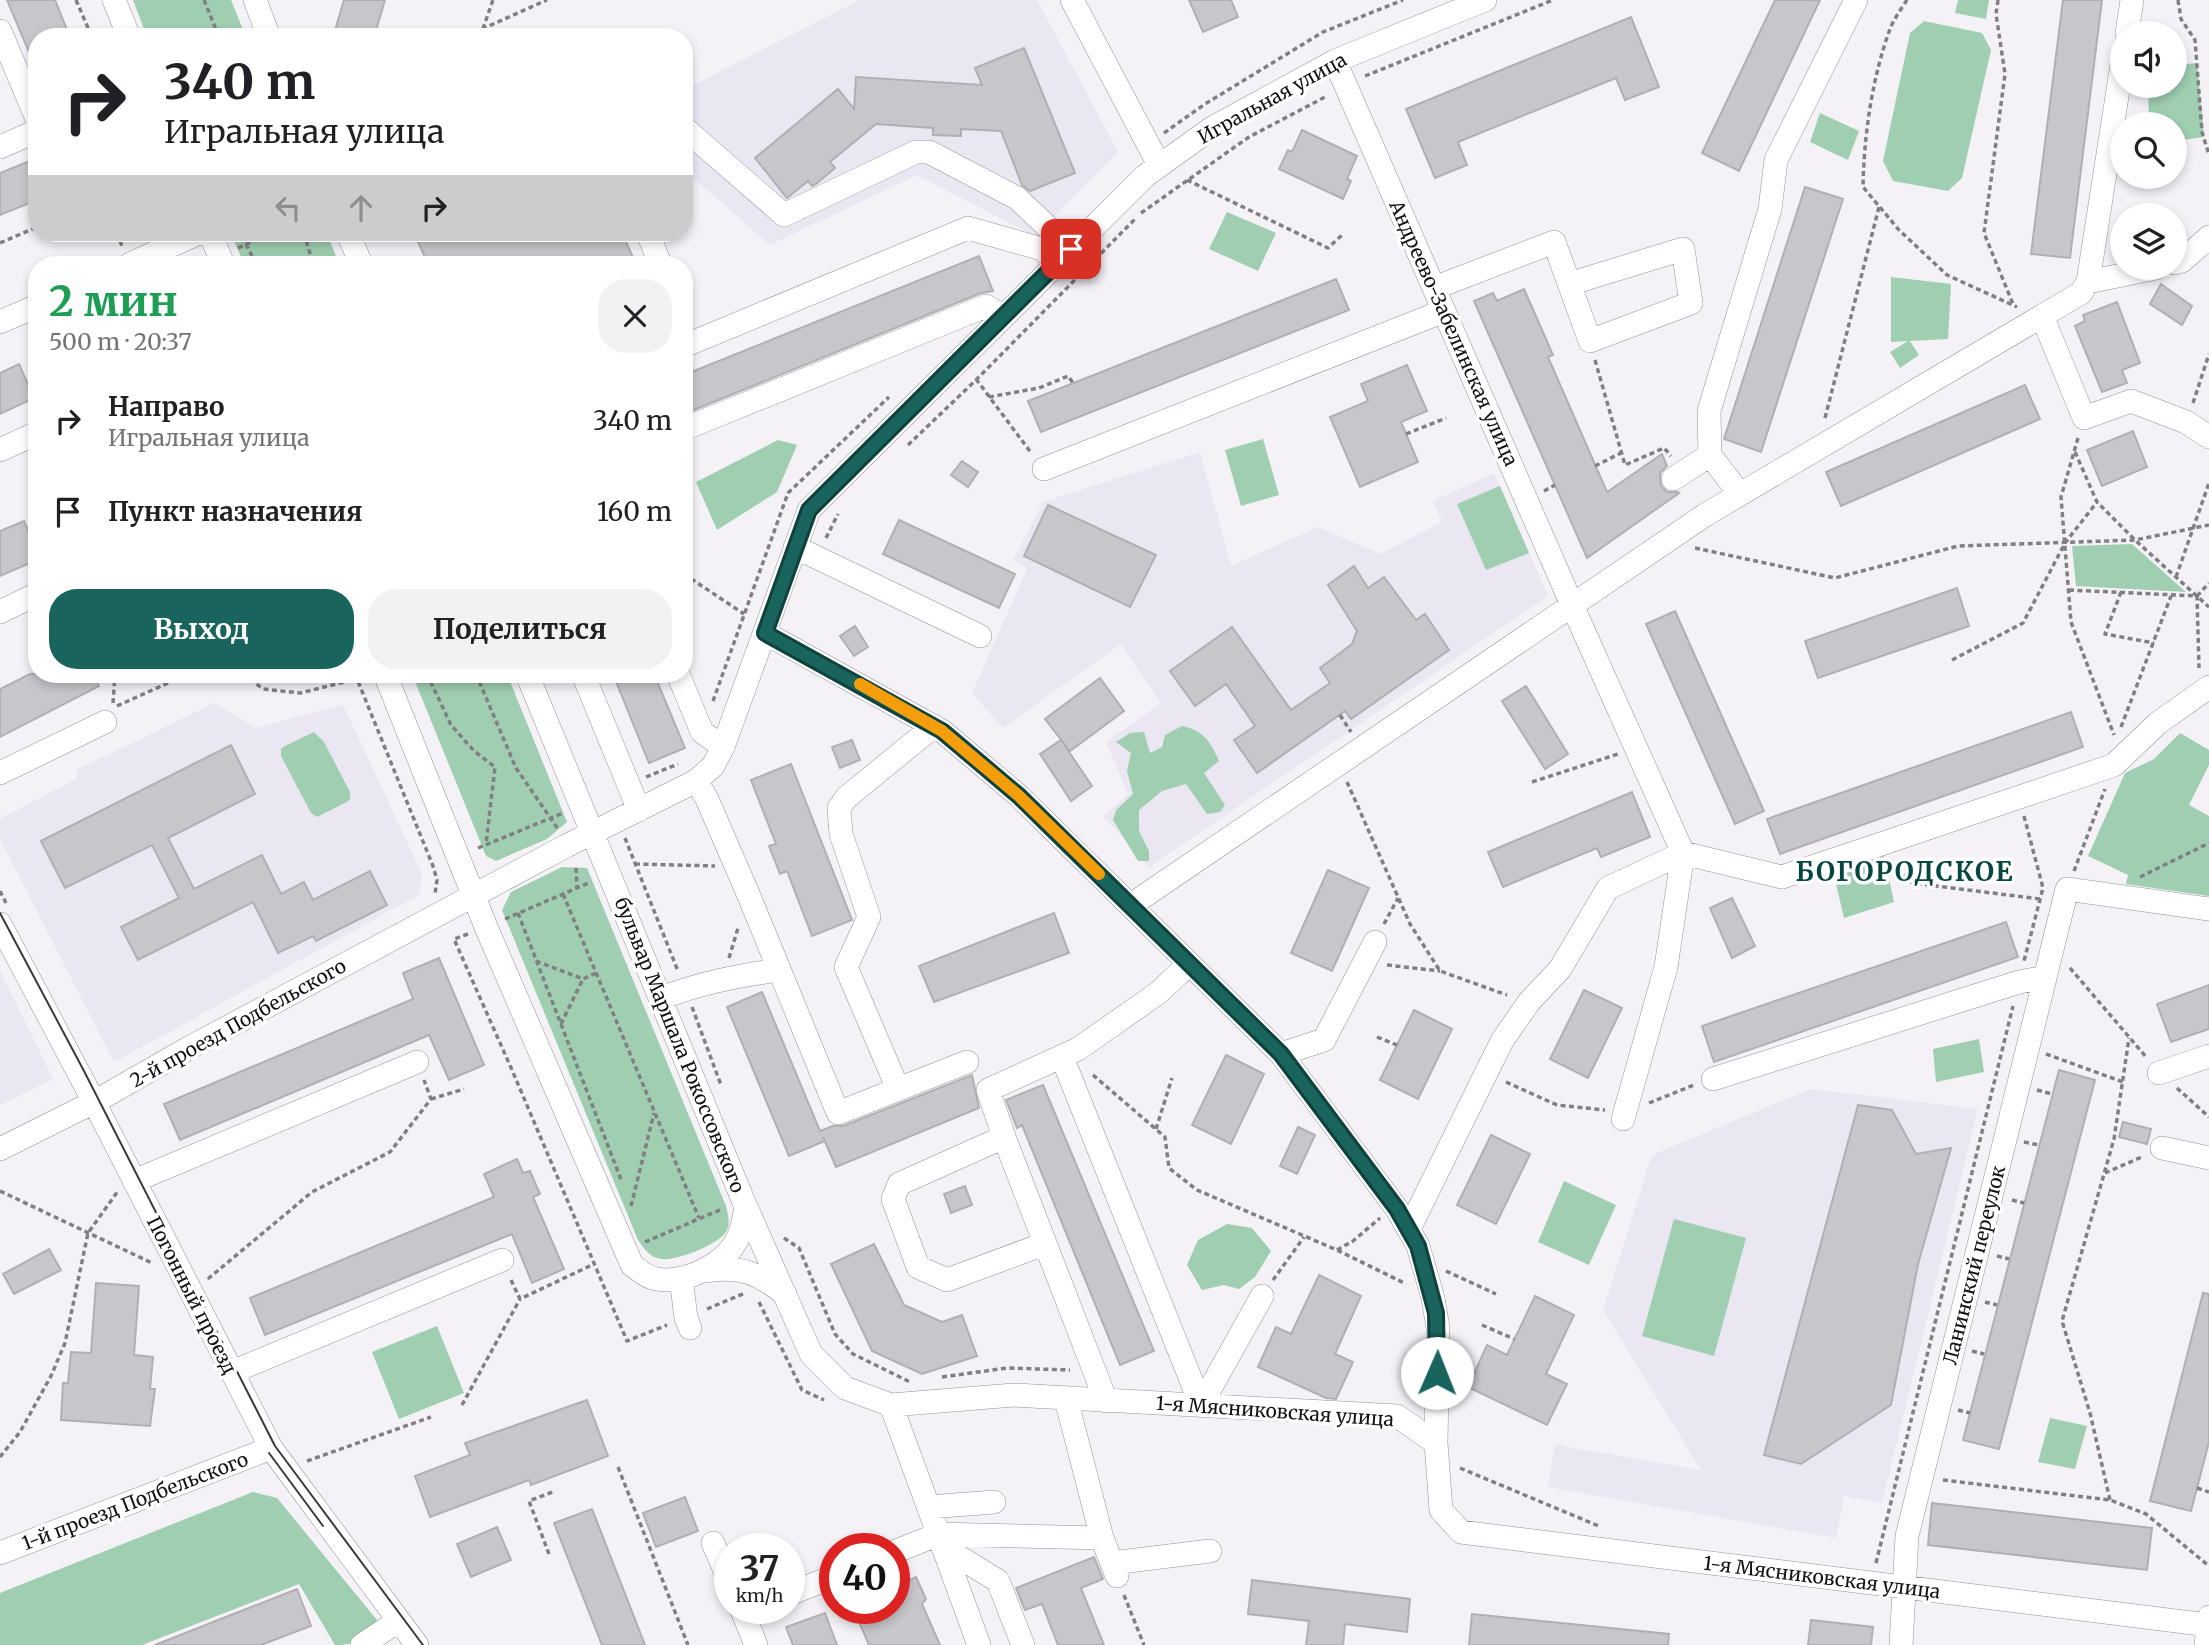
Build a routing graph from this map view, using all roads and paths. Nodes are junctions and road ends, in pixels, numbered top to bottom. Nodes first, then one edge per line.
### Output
1 (76, 0) edge
2 (114, 0) edge
3 (204, 0) edge
4 (255, 0) edge
5 (493, 0) edge
6 (547, 0) edge
7 (1072, 0) edge
8 (1485, 0) edge
9 (1553, 0) edge
10 (1856, 0) edge
11 (1907, 0) edge
12 (1998, 0) edge
13 (2132, 0) edge
14 (2178, 0) edge
15 (2129, 21) edge
16 (88, 28) edge
17 (125, 28) edge
18 (215, 28) edge
19 (266, 28) edge
20 (482, 28) edge
21 (484, 28) edge
22 (0, 31) edge
23 (1335, 61) junction
24 (1345, 86) junction
25 (28, 98) edge
26 (2117, 98) edge
27 (28, 135) edge
28 (693, 136) edge
29 (0, 146) edge
30 (2209, 155) edge
31 (1159, 165) junction
32 (1186, 180) junction
33 (1879, 206) junction
34 (28, 231) edge
35 (1342, 235) dead end
36 (2209, 237) edge
37 (179, 242) edge
38 (0, 243) edge
39 (246, 244) dead end
40 (148, 256) edge
41 (252, 256) edge
42 (1064, 256) junction
43 (2187, 257) edge
44 (2110, 277) edge
45 (2088, 282) junction
46 (1569, 284) junction
47 (1434, 288) junction
48 (2014, 305) junction
49 (28, 310) edge
50 (1444, 311) junction
51 (1003, 316) junction
52 (2040, 317) junction
53 (0, 322) edge
54 (693, 335) edge
55 (1590, 341) junction
56 (2209, 354) edge
57 (959, 360) junction
58 (976, 380) junction
59 (1073, 383) dead end
60 (989, 397) junction
61 (1446, 418) dead end
62 (2084, 418) junction
63 (2186, 422) junction
64 (693, 425) edge
65 (1406, 434) dead end
66 (28, 437) edge
67 (2209, 437) edge
68 (1817, 447) junction
69 (0, 450) edge
70 (2074, 451) junction
71 (899, 453) dead end
72 (1621, 453) junction
73 (1710, 455) junction
74 (1595, 466) dead end
75 (1044, 469) joint
76 (1678, 475) joint
77 (2209, 483) edge
78 (1739, 493) junction
79 (2097, 502) junction
80 (844, 508) dead end
81 (2209, 525) edge
82 (2193, 528) junction
83 (2135, 540) junction
84 (2065, 543) junction
85 (1686, 546) dead end
86 (795, 547) junction
87 (817, 557) junction
88 (2176, 577) junction
89 (693, 581) edge
90 (2209, 583) edge
91 (2069, 590) junction
92 (2121, 592) junction
93 (2171, 596) junction
94 (2197, 596) junction
95 (28, 598) edge
96 (1572, 605) junction
97 (2209, 607) edge
98 (0, 612) edge
99 (744, 614) dead end
100 (765, 633) junction
101 (981, 636) dead end
102 (2154, 643) junction
103 (1952, 660) dead end
104 (114, 683) edge
105 (168, 683) edge
106 (255, 683) edge
107 (333, 683) edge
108 (359, 683) edge
109 (390, 683) edge
110 (431, 683) edge
111 (480, 683) edge
112 (531, 683) edge
113 (587, 683) edge
114 (682, 683) edge
115 (2204, 690) edge
116 (105, 722) dead end
117 (934, 726) junction
118 (723, 747) junction
119 (1636, 748) junction
120 (1339, 764) junction
121 (2114, 765) junction
122 (0, 773) edge
123 (696, 781) junction
124 (1532, 782) dead end
125 (2019, 797) junction
126 (639, 810) junction
127 (565, 812) dead end
128 (549, 818) junction
129 (559, 830) dead end
130 (593, 832) junction
131 (624, 836) dead end
132 (2209, 843) edge
133 (486, 844) junction
134 (1881, 844) junction
135 (478, 848) dead end
136 (1683, 853) junction
137 (635, 864) junction
138 (735, 867) junction
139 (576, 868) dead end
140 (2137, 878) dead end
141 (593, 881) dead end
142 (577, 888) junction
143 (2067, 889) junction
144 (564, 894) junction
145 (474, 895) junction
146 (749, 896) junction
147 (1398, 898) junction
148 (2040, 899) junction
149 (431, 903) dead end
150 (1131, 905) junction
151 (2209, 909) edge
152 (517, 913) junction
153 (505, 919) dead end
154 (0, 925) edge
155 (454, 939) dead end
156 (2053, 948) junction
157 (1369, 952) junction
158 (536, 961) junction
159 (1189, 964) junction
160 (778, 970) junction
161 (1440, 971) junction
162 (596, 973) junction
163 (2045, 977) junction
164 (583, 979) junction
165 (722, 980) junction
166 (2019, 982) junction
167 (685, 988) junction
168 (662, 998) junction
169 (1529, 1002) junction
170 (561, 1025) junction
171 (1377, 1037) dead end
172 (2129, 1038) junction
173 (1396, 1045) dead end
174 (2035, 1050) dead end
175 (1070, 1053) junction
176 (1281, 1054) junction
177 (2209, 1056) edge
178 (417, 1062) joint
179 (967, 1062) dead end
180 (1485, 1072) junction
181 (2159, 1073) junction
182 (1172, 1078) dead end
183 (1708, 1081) joint
184 (2123, 1082) junction
185 (464, 1089) dead end
186 (898, 1089) junction
187 (723, 1090) dead end
188 (431, 1099) junction
189 (94, 1102) junction
190 (654, 1112) junction
191 (1624, 1115) junction
192 (2209, 1117) edge
193 (1156, 1129) junction
194 (1004, 1137) junction
195 (2162, 1148) joint
196 (0, 1149) edge
197 (2209, 1158) edge
198 (2105, 1173) junction
199 (127, 1185) junction
200 (0, 1191) edge
201 (747, 1208) junction
202 (722, 1209) dead end
203 (699, 1219) junction
204 (1403, 1219) junction
205 (88, 1233) junction
206 (781, 1236) dead end
207 (1304, 1237) junction
208 (645, 1242) dead end
209 (1044, 1244) junction
210 (1337, 1251) junction
211 (502, 1260) joint
212 (1422, 1260) junction
213 (594, 1264) junction
214 (161, 1266) dead end
215 (692, 1275) junction
216 (209, 1279) dead end
217 (785, 1294) junction
218 (1496, 1294) dead end
219 (1262, 1296) joint
220 (1433, 1298) junction
221 (520, 1299) junction
222 (1482, 1325) dead end
223 (691, 1328) dead end
224 (1514, 1339) dead end
225 (627, 1341) dead end
226 (1093, 1370) junction
227 (232, 1372) junction
228 (937, 1378) dead end
229 (910, 1382) dead end
230 (1066, 1399) junction
231 (1106, 1401) junction
232 (462, 1405) dead end
233 (891, 1405) junction
234 (1201, 1405) junction
235 (431, 1417) dead end
236 (271, 1448) junction
237 (1437, 1452) junction
238 (0, 1457) edge
239 (618, 1467) dead end
240 (287, 1468) junction
241 (1940, 1479) dead end
242 (2197, 1488) dead end
243 (555, 1491) dead end
244 (2209, 1492) edge
245 (2110, 1500) junction
246 (994, 1502) dead end
247 (929, 1507) junction
248 (1604, 1528) dead end
249 (1102, 1538) junction
250 (941, 1540) junction
251 (910, 1548) edge
252 (1210, 1551) dead end
253 (0, 1553) edge
254 (549, 1554) dead end
255 (2209, 1566) edge
256 (1114, 1570) junction
257 (1871, 1583) junction
258 (1905, 1588) junction
259 (398, 1621) junction
260 (750, 1624) edge
261 (2208, 1628) edge
262 (373, 1642) edge
263 (417, 1645) edge
264 (688, 1645) edge
265 (757, 1645) edge
266 (979, 1645) edge
267 (1023, 1645) edge
268 (1144, 1645) edge
269 (1902, 1645) edge

1 - 16 path
2 - 17 street
3 - 18 path
4 - 19 street
5 - 20 path
6 - 21 path
7 - 31 street
8 - 23 street, Игральная улица
9 - 24 path
10 - 73 street
11 - 33 path
12 - 48 path
13 - 15 street
14 - 30 path
22 - 25 street
23 - 24 street, Андреево-Забелинская улица
23 - 31 street, Игральная улица
24 - 32 path
24 - 47 street, Андреево-Забелинская улица
26 - 45 street
27 - 29 street
28 - 42 street
31 - 42 street, Игральная улица
32 - 35 path
32 - 58 path
33 - 48 path
33 - 68 path
34 - 38 path
36 - 43 street
37 - 40 street
39 - 41 path
42 - 51 street, Игральная улица
42 - 54 street
44 - 45 street
45 - 52 street
46 - 47 street
46 - 55 street
46 - 55 street
47 - 50 street, Андреево-Забелинская улица
48 - 52 path
49 - 53 street
50 - 75 street
50 - 96 street, Андреево-Забелинская улица
51 - 57 street, Игральная улица
51 - 64 street
52 - 62 street
52 - 68 street
55 - 72 path
56 - 63 path
57 - 58 path
57 - 86 street, Игральная улица
58 - 60 path
58 - 71 path
59 - 60 path
60 - 75 path
61 - 65 path
62 - 63 street
62 - 70 path
63 - 67 street
66 - 69 street
68 - 78 street
70 - 79 path
70 - 84 path
72 - 74 path
72 - 76 path
73 - 76 street
73 - 78 street
77 - 82 path
78 - 96 street
79 - 83 path
79 - 84 path
80 - 87 path
81 - 82 path
82 - 83 path
82 - 88 path
83 - 84 path
83 - 88 path
84 - 85 path
84 - 91 path
84 - 103 path
86 - 87 street
86 - 100 street, Игральная улица
87 - 101 street
88 - 94 path
89 - 99 path
90 - 94 path
91 - 92 path
91 - 102 path
92 - 93 path
92 - 102 path
93 - 94 path
93 - 102 path
94 - 97 path
94 - 115 path
95 - 98 street
96 - 119 street, Андреево-Забелинская улица
96 - 120 street
100 - 117 street
100 - 118 street, Игральная улица
104 - 105 path
106 - 107 path
108 - 149 path
109 - 145 street
110 - 133 path
111 - 128 path
112 - 130 street, бульвар Маршала Рокоссовского
113 - 126 street
114 - 118 street
115 - 121 street
116 - 122 street
117 - 150 street
117 - 186 street
118 - 123 street, Игральная улица
119 - 124 path
119 - 136 street, Андреево-Забелинская улица
120 - 147 path
120 - 150 street
121 - 125 street
121 - 143 path
123 - 126 street, Игральная улица
123 - 138 street
125 - 134 street
125 - 148 path
126 - 130 street, Игральная улица
127 - 128 path
128 - 129 path
128 - 133 path
130 - 145 street
130 - 168 street, бульвар Маршала Рокоссовского
131 - 137 path
132 - 140 path
133 - 135 path
134 - 136 street
134 - 148 path
136 - 169 street
136 - 191 street
137 - 138 path
137 - 167 path
138 - 146 street
139 - 142 path
141 - 142 path
142 - 144 path
143 - 151 street
143 - 156 street, Ланинский переулок
144 - 152 path
144 - 162 path
145 - 189 street, 2-й проезд Подбельского
145 - 215 street
146 - 160 street
146 - 165 path
147 - 157 path
147 - 161 path
148 - 166 path
150 - 159 street
152 - 153 path
152 - 158 path
154 - 189 street, Погонный проезд
155 - 213 path
156 - 163 street, Ланинский переулок
156 - 172 path
157 - 161 path
157 - 176 street
158 - 164 path
158 - 170 path
159 - 175 street
159 - 176 street
160 - 165 street
160 - 186 street
161 - 169 path
162 - 164 path
162 - 190 path
163 - 166 street
163 - 258 street, Ланинский переулок
164 - 170 path
165 - 167 street
166 - 183 street
166 - 257 path
167 - 168 street
167 - 187 path
168 - 201 street, бульвар Маршала Рокоссовского
169 - 180 street
170 - 190 path
171 - 173 path
172 - 181 path
172 - 184 path
174 - 184 path
175 - 193 path
175 - 194 street
175 - 234 street
176 - 204 street
177 - 181 street
178 - 188 path
178 - 199 street
179 - 186 street
180 - 191 path
180 - 204 street
181 - 192 path
182 - 193 path
183 - 191 path
184 - 198 path
185 - 188 path
188 - 216 path
189 - 196 street, 2-й проезд Подбельского
189 - 199 street, Погонный проезд
190 - 203 path
193 - 207 path
194 - 209 street
194 - 209 street
195 - 197 street
195 - 198 path
198 - 245 path
199 - 205 path
199 - 227 street, Погонный проезд
200 - 205 path
201 - 215 street, бульвар Маршала Рокоссовского
201 - 217 street, 1-я Мясниковская улица
202 - 203 path
203 - 208 path
204 - 210 path
204 - 212 street
205 - 214 path
205 - 238 path
206 - 229 path
207 - 210 path
207 - 219 path
209 - 226 street
210 - 220 path
211 - 221 path
211 - 227 street
212 - 218 path
212 - 220 street
213 - 221 path
213 - 225 path
215 - 217 street
215 - 223 street
217 - 233 street, 1-я Мясниковская улица
219 - 234 street
220 - 237 street
221 - 232 path
222 - 224 path
226 - 228 path
226 - 231 street
227 - 236 street, Погонный проезд
230 - 231 street, 1-я Мясниковская улица
230 - 233 street, 1-я Мясниковская улица
230 - 249 street
231 - 234 street, 1-я Мясниковская улица
233 - 247 street
234 - 237 street, 1-я Мясниковская улица
235 - 240 path
236 - 240 street, Погонный проезд
236 - 253 street, 1-й проезд Подбельского
237 - 248 path
237 - 257 street, 1-я Мясниковская улица
239 - 264 path
240 - 259 street, Погонный проезд
241 - 245 path
242 - 244 path
243 - 254 path
245 - 255 path
246 - 247 street
247 - 250 street
249 - 250 street
249 - 256 street
250 - 251 street
250 - 266 street
250 - 267 street
252 - 256 street
256 - 268 path
257 - 258 street, 1-я Мясниковская улица
258 - 261 street, 1-я Мясниковская улица
258 - 269 street, Ланинский переулок
259 - 262 street
259 - 263 street, Погонный проезд
260 - 265 street

